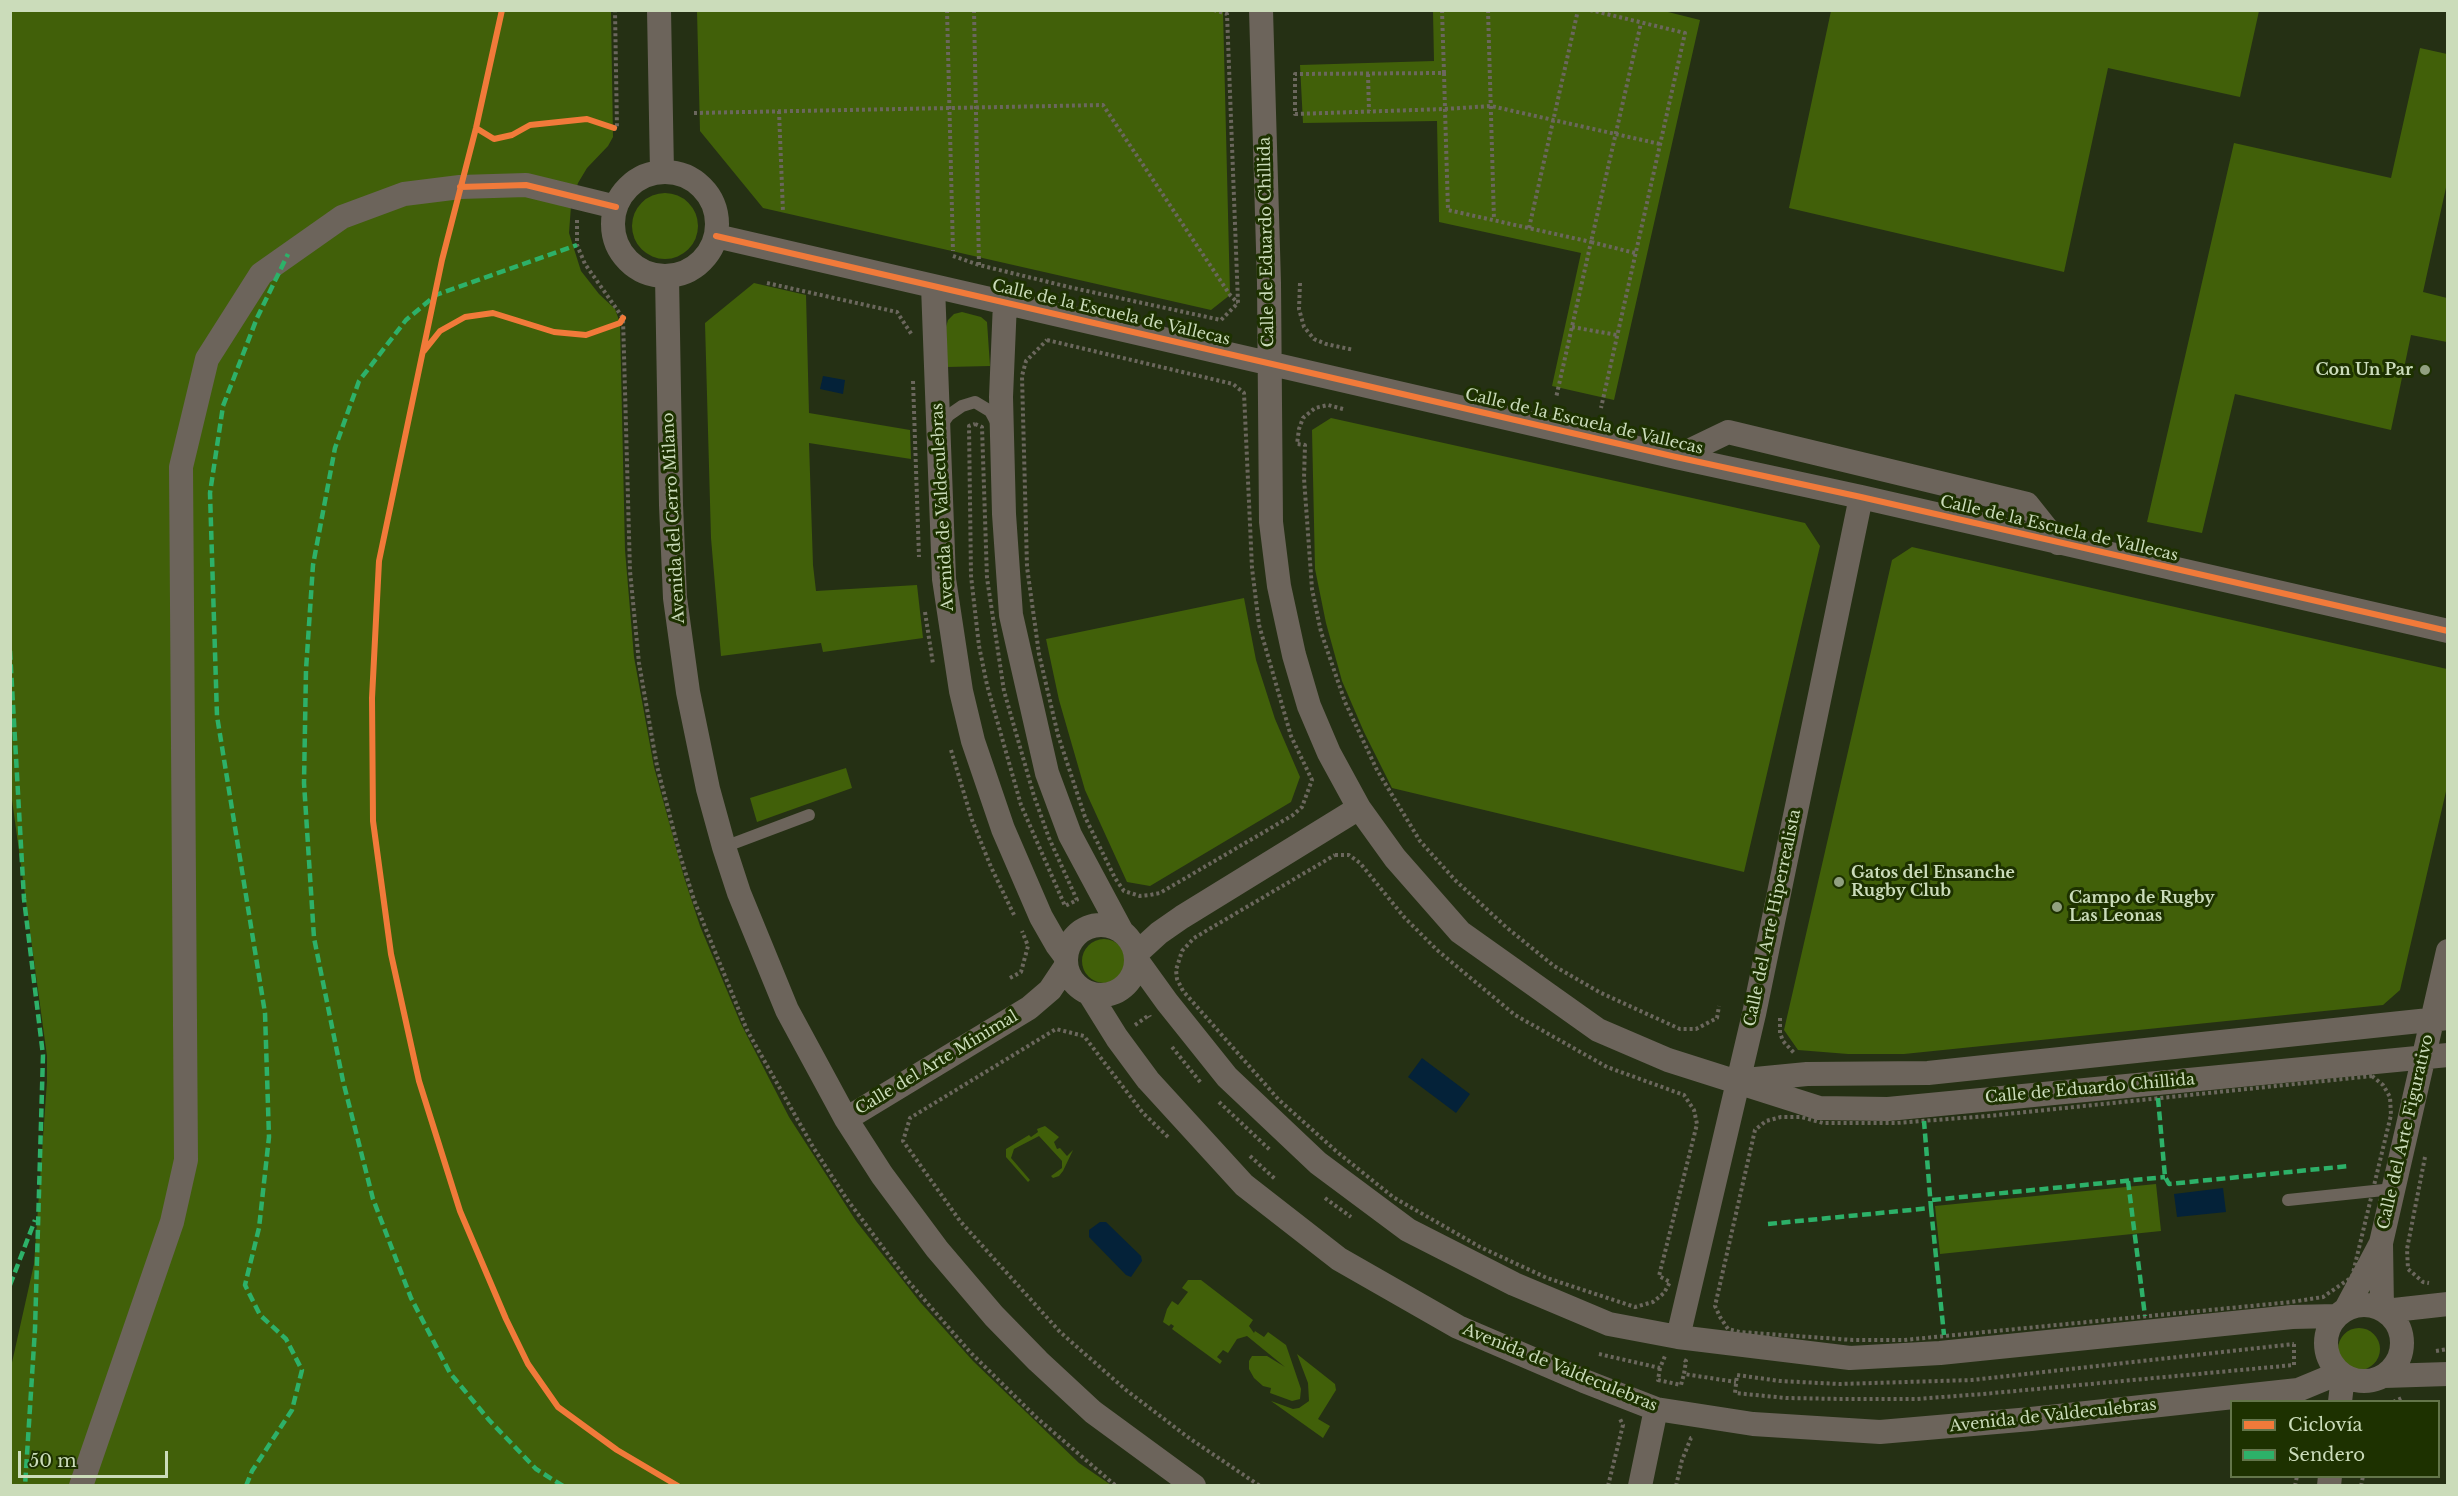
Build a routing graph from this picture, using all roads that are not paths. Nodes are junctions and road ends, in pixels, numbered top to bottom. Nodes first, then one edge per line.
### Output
1 (659, 10) edge
2 (1261, 10) edge
3 (662, 172) junction
4 (616, 207) junction
5 (716, 236) junction
6 (667, 276) junction
7 (933, 286) junction
8 (1005, 302) junction
9 (1270, 363) junction
10 (939, 429) junction
11 (1002, 435) junction
12 (1676, 457) junction
13 (1861, 497) junction
14 (2058, 543) junction
15 (2448, 631) edge
16 (1359, 808) junction
17 (809, 815) dead end
18 (724, 847) junction
19 (1130, 945) junction
20 (2448, 951) edge
21 (1066, 962) junction
22 (1087, 992) junction
23 (1029, 1008) junction
24 (2440, 1019) edge
25 (2448, 1055) edge
26 (2423, 1058) junction
27 (1737, 1081) junction
28 (846, 1119) junction
29 (2393, 1189) junction
30 (2288, 1200) dead end
31 (2381, 1243) junction
32 (2448, 1304) edge
33 (2384, 1310) junction
34 (2341, 1313) junction
35 (1678, 1337) junction
36 (2341, 1374) junction
37 (2448, 1374) edge
38 (2375, 1386) edge
39 (2340, 1400) edge
40 (1656, 1409) junction
41 (81, 1485) edge
42 (1194, 1485) edge
43 (1640, 1485) edge

1 - 3 street
2 - 9 street, Calle de Eduardo Chillida
3 - 4 street
3 - 5 street
4 - 6 street
4 - 41 street
5 - 6 street
5 - 7 street, Calle de la Escuela de Vallecas
6 - 18 street, Avenida del Cerro Milano
7 - 8 street, Calle de la Escuela de Vallecas
7 - 10 street, Avenida de Valdeculebras
8 - 9 street, Calle de la Escuela de Vallecas
8 - 11 street
9 - 12 street, Calle de la Escuela de Vallecas
9 - 16 street, Calle de Eduardo Chillida
10 - 11 lane
10 - 21 street, Avenida de Valdeculebras
11 - 19 street
12 - 13 street, Calle de la Escuela de Vallecas
12 - 14 street, Calle de la Escuela de Vallecas
13 - 14 street, Calle de la Escuela de Vallecas
13 - 27 street, Calle del Arte Hiperrealista
14 - 15 street, Calle de la Escuela de Vallecas
16 - 19 street
16 - 27 street, Calle de Eduardo Chillida
17 - 18 lane
18 - 28 street, Avenida del Cerro Milano
19 - 21 street
19 - 22 street
19 - 35 street
20 - 24 street, Calle del Arte Figurativo
21 - 22 street
21 - 23 street, Calle del Arte Minimal
22 - 23 street, Calle del Arte Minimal
22 - 40 street, Avenida de Valdeculebras
23 - 28 street, Calle del Arte Minimal
24 - 26 street, Calle del Arte Figurativo
24 - 27 street, Calle de Eduardo Chillida
25 - 26 street, Calle de Eduardo Chillida
26 - 27 street, Calle de Eduardo Chillida
26 - 29 street, Calle del Arte Figurativo
27 - 35 street, Calle del Arte Hiperrealista
28 - 42 street, Avenida del Cerro Milano
29 - 30 lane
29 - 31 street, Calle del Arte Figurativo
31 - 33 street, Calle del Arte Figurativo
31 - 34 street, Calle del Arte Figurativo
32 - 33 street
33 - 34 street
33 - 38 street
34 - 35 street
34 - 36 street
36 - 38 street
36 - 39 street
36 - 40 street, Avenida de Valdeculebras
37 - 38 street
40 - 43 street

